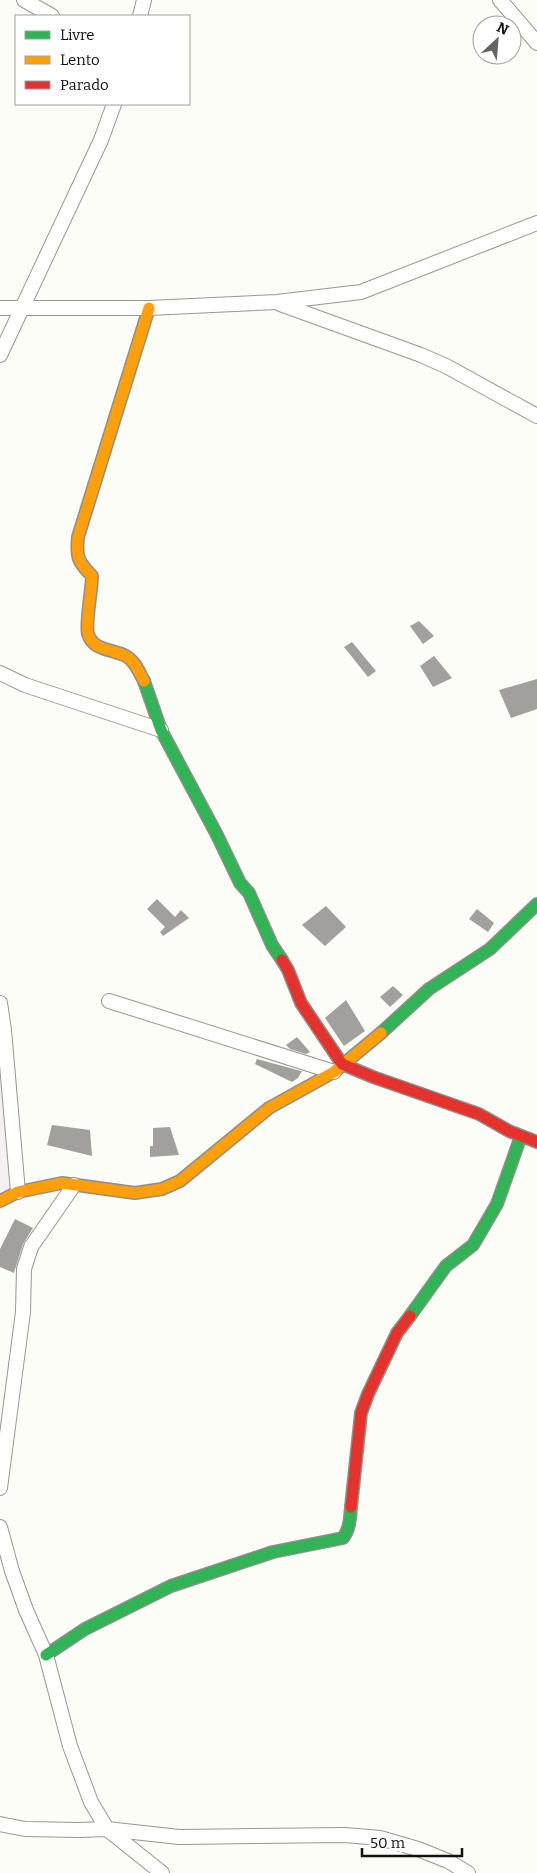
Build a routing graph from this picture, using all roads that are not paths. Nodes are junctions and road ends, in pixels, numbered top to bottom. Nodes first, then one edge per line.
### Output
1 (24, 0) edge
2 (144, 0) edge
3 (500, 0) edge
4 (50, 15) edge
5 (140, 15) edge
6 (537, 43) edge
7 (114, 105) edge
8 (537, 223) edge
9 (277, 302) junction
10 (23, 307) junction
11 (0, 308) edge
12 (148, 308) junction
13 (0, 355) edge
14 (537, 416) edge
15 (0, 672) edge
16 (161, 730) junction
17 (537, 904) edge
18 (109, 1001) dead end
19 (0, 1003) edge
20 (338, 1068) junction
21 (521, 1136) junction
22 (537, 1142) edge
23 (74, 1185) junction
24 (18, 1192) junction
25 (0, 1201) edge
26 (0, 1488) edge
27 (0, 1527) edge
28 (46, 1655) junction
29 (0, 1824) edge
30 (106, 1829) junction
31 (162, 1873) edge
32 (468, 1873) edge

1 - 4 street
2 - 5 street
3 - 6 street
7 - 10 street
8 - 9 street
9 - 12 street
9 - 14 street
10 - 11 street
10 - 12 street
10 - 13 street
12 - 16 street
15 - 16 street
16 - 20 street
17 - 20 street
18 - 20 street
19 - 24 street
20 - 21 street
20 - 23 street
21 - 22 street
21 - 28 street
23 - 24 street
23 - 26 street
24 - 25 street
27 - 28 street
28 - 30 street
29 - 30 street
30 - 31 street
30 - 32 street

